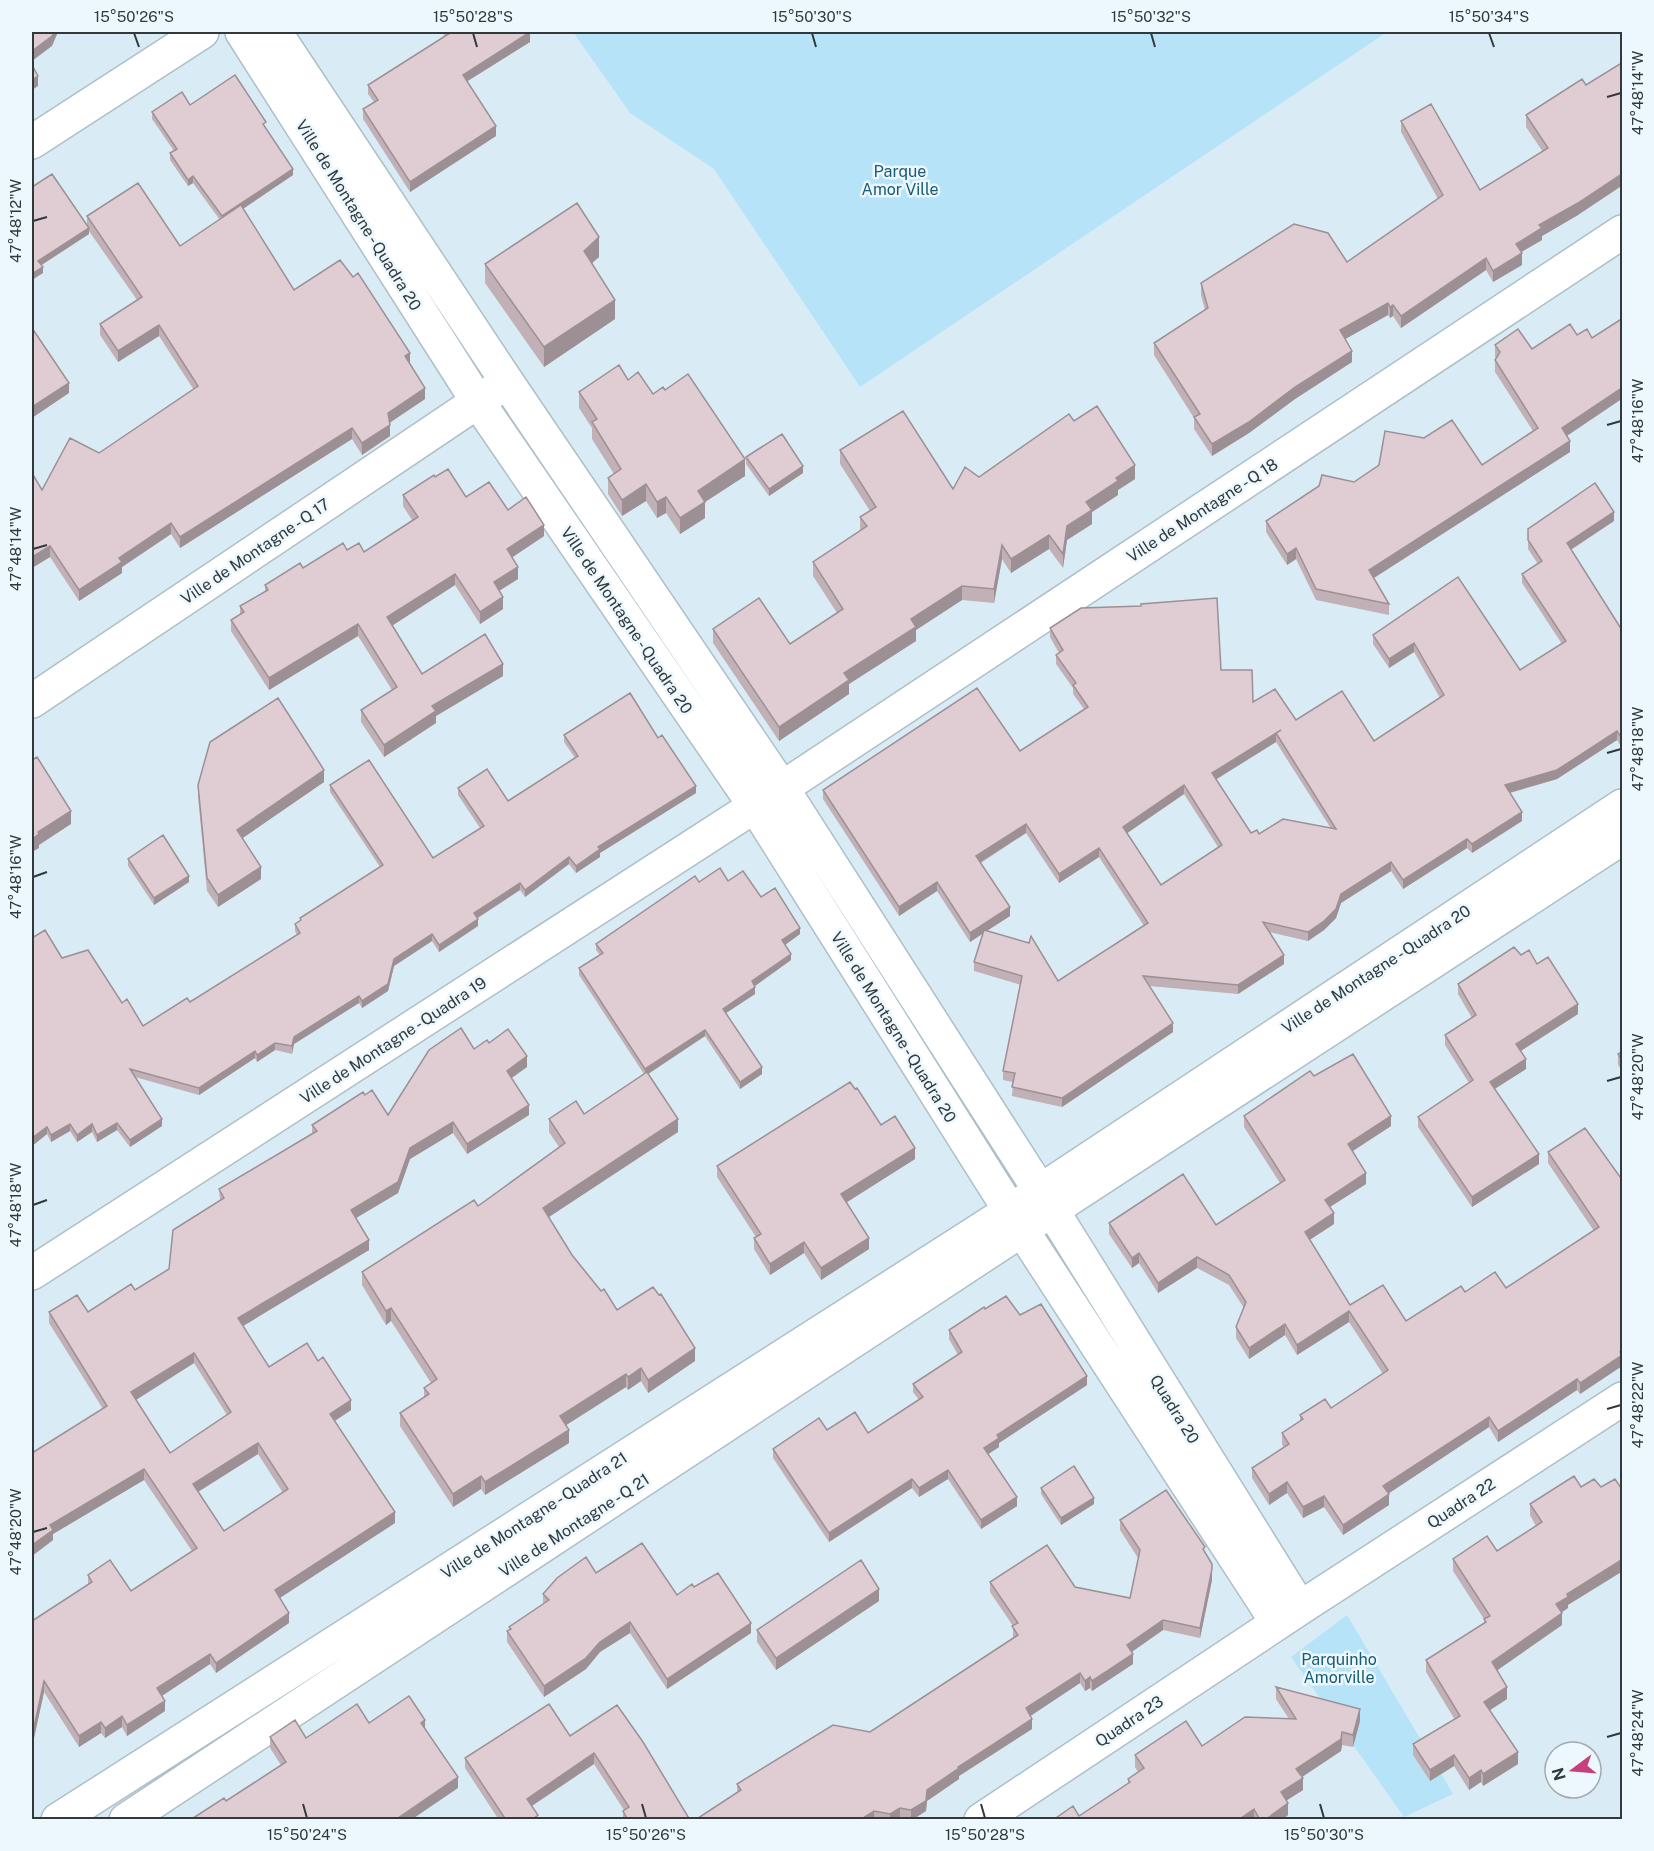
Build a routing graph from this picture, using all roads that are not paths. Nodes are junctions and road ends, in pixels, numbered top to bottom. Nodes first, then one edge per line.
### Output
1 (202, 32) edge
2 (242, 32) edge
3 (275, 32) edge
4 (32, 142) edge
5 (1623, 232) edge
6 (507, 382) junction
7 (478, 402) junction
8 (32, 700) edge
9 (782, 788) junction
10 (754, 806) junction
11 (1623, 806) edge
12 (1623, 838) edge
13 (1046, 1200) junction
14 (1016, 1220) junction
15 (32, 1273) edge
16 (1623, 1399) edge
17 (1289, 1615) junction
18 (58, 1820) edge
19 (126, 1820) edge
20 (981, 1820) edge

1 - 4 street
2 - 7 street, Ville de Montagne - Quadra 20
3 - 6 street, Ville de Montagne - Quadra 20
5 - 9 street, Ville de Montagne - Q 18
6 - 7 street, Ville de Montagne - Q 17
6 - 9 street, Ville de Montagne - Quadra 20
7 - 8 street, Ville de Montagne - Q 17
7 - 10 street, Ville de Montagne - Quadra 20
9 - 10 street, Ville de Montagne - Q 18
9 - 13 street, Ville de Montagne - Quadra 20
10 - 14 street, Ville de Montagne - Quadra 20
10 - 15 street, Ville de Montagne - Quadra 19
11 - 13 street, Ville de Montagne - Quadra 20
12 - 13 street, Ville de Montagne - Quadra 20
13 - 14 street, Ville de Montagne - Quadra 20
13 - 17 street, Quadra 20
14 - 17 street, Quadra 20
14 - 18 street, Ville de Montagne - Quadra 21
14 - 19 street, Ville de Montagne - Q 21
16 - 17 street, Quadra 22
17 - 20 street, Quadra 23

